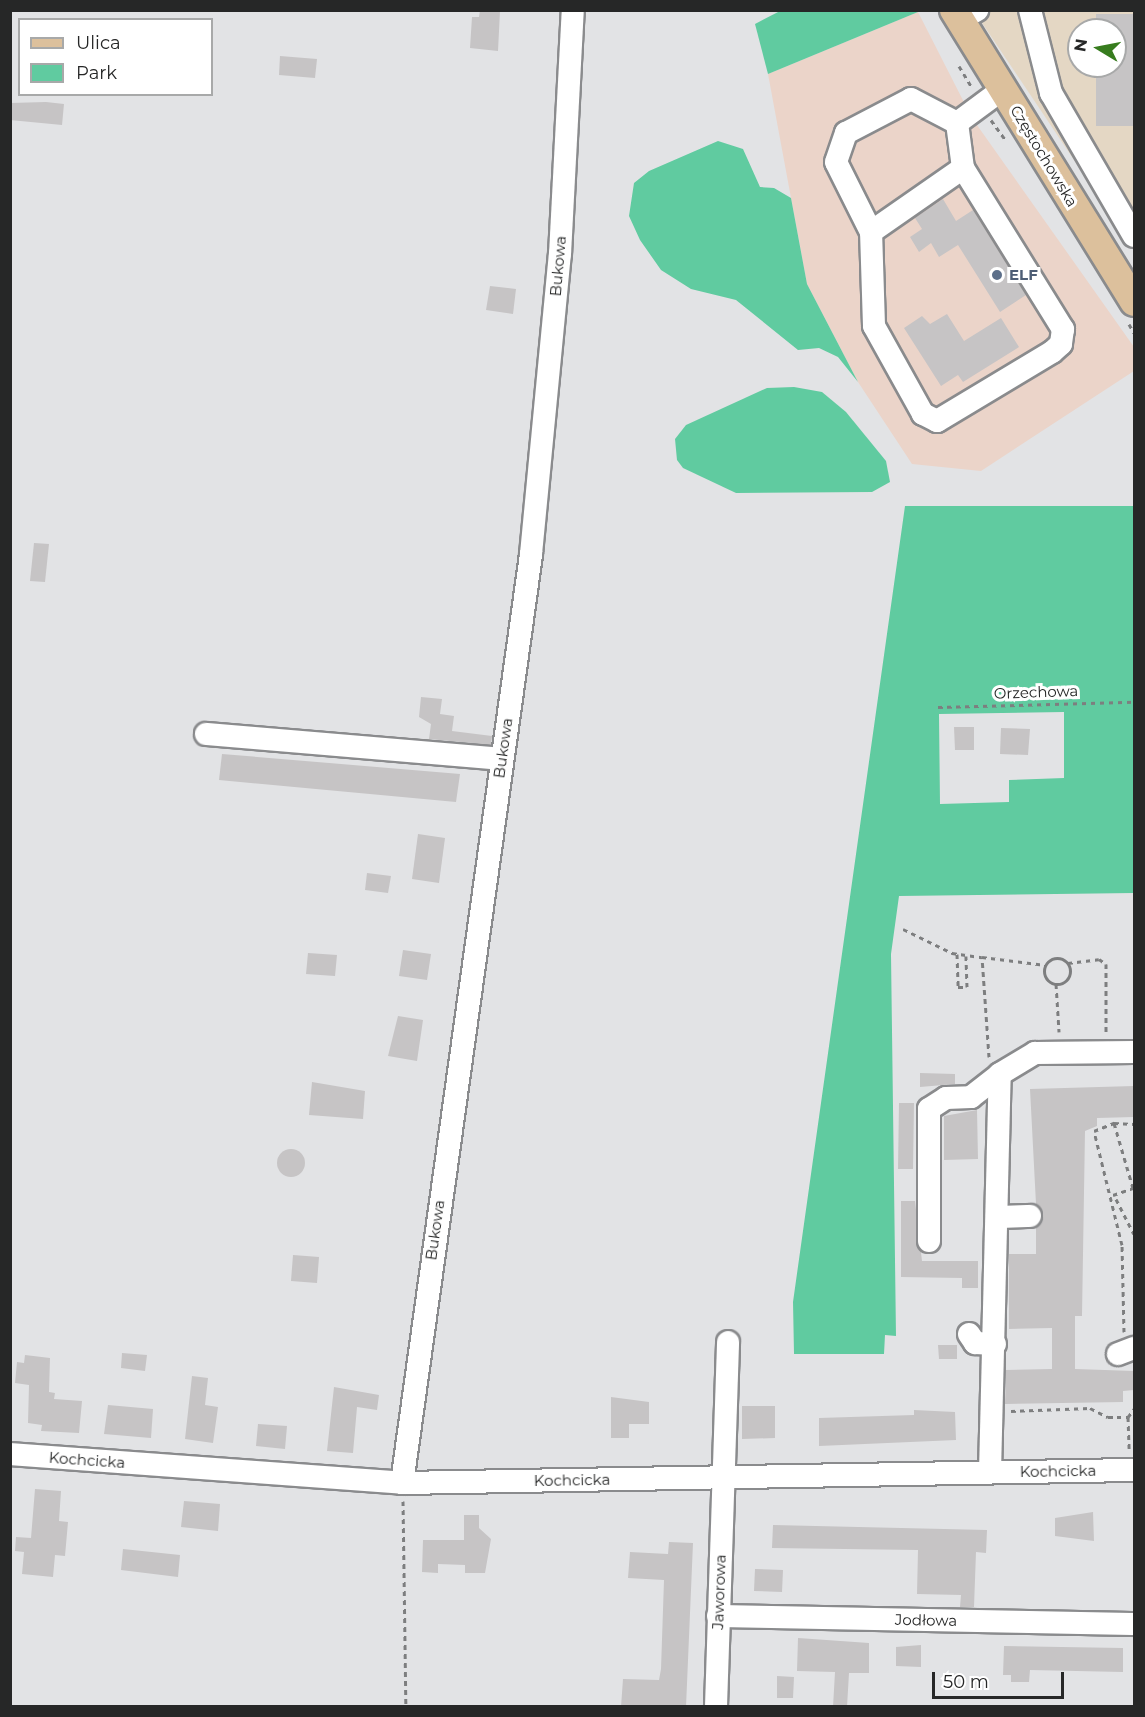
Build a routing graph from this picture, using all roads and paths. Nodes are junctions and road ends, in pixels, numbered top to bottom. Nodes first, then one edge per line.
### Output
1 (573, 10) edge
2 (1033, 11) edge
3 (964, 14) edge
4 (1003, 89) junction
5 (957, 123) junction
6 (963, 168) junction
7 (872, 232) junction
8 (1134, 236) edge
9 (1134, 302) edge
10 (1134, 702) edge
11 (938, 707) dead end
12 (207, 734) dead end
13 (501, 759) junction
14 (903, 929) dead end
15 (957, 954) junction
16 (966, 955) junction
17 (982, 957) junction
18 (1068, 963) junction
19 (1046, 965) junction
20 (1056, 984) junction
21 (1061, 1052) junction
22 (1106, 1052) junction
23 (1134, 1052) edge
24 (1000, 1073) junction
25 (971, 1097) junction
26 (996, 1107) junction
27 (1114, 1123) junction
28 (1134, 1124) edge
29 (1113, 1195) junction
30 (1030, 1216) dead end
31 (997, 1217) junction
32 (1134, 1234) edge
33 (929, 1241) dead end
34 (969, 1334) dead end
35 (728, 1342) dead end
36 (995, 1344) junction
37 (1126, 1351) edge
38 (1134, 1409) edge
39 (991, 1412) junction
40 (1128, 1417) junction
41 (10, 1454) edge
42 (1132, 1470) edge
43 (990, 1472) junction
44 (725, 1478) junction
45 (402, 1483) junction
46 (718, 1616) junction
47 (1134, 1624) edge
48 (406, 1707) edge
49 (716, 1707) edge

1 - 13 street, Bukowa
2 - 8 street
3 - 4 main road, Częstochowska
4 - 5 street
4 - 9 main road, Częstochowska
5 - 6 street
5 - 7 street
6 - 7 street
6 - 7 street
10 - 11 path, Orzechowa
12 - 13 street
13 - 45 street, Bukowa
14 - 15 path
15 - 16 path
15 - 16 path
16 - 17 path
17 - 19 path
17 - 24 path
18 - 19 path
18 - 20 path
18 - 22 path
19 - 20 path
20 - 21 path
21 - 22 street
21 - 24 street
22 - 23 street
24 - 25 street
24 - 26 street
25 - 26 street
25 - 33 street
26 - 31 street
27 - 28 path
27 - 29 path
27 - 29 path
29 - 32 path
29 - 37 path
30 - 31 street
31 - 36 street
34 - 36 street
35 - 44 street, Jaworowa
36 - 39 street
38 - 40 path
39 - 40 path
39 - 43 street
40 - 42 path
41 - 45 street, Kochcicka
42 - 43 street, Kochcicka
43 - 44 street, Kochcicka
44 - 45 street, Kochcicka
44 - 46 street, Jaworowa
45 - 48 path
46 - 47 street, Jodłowa
46 - 49 street, Jaworowa

